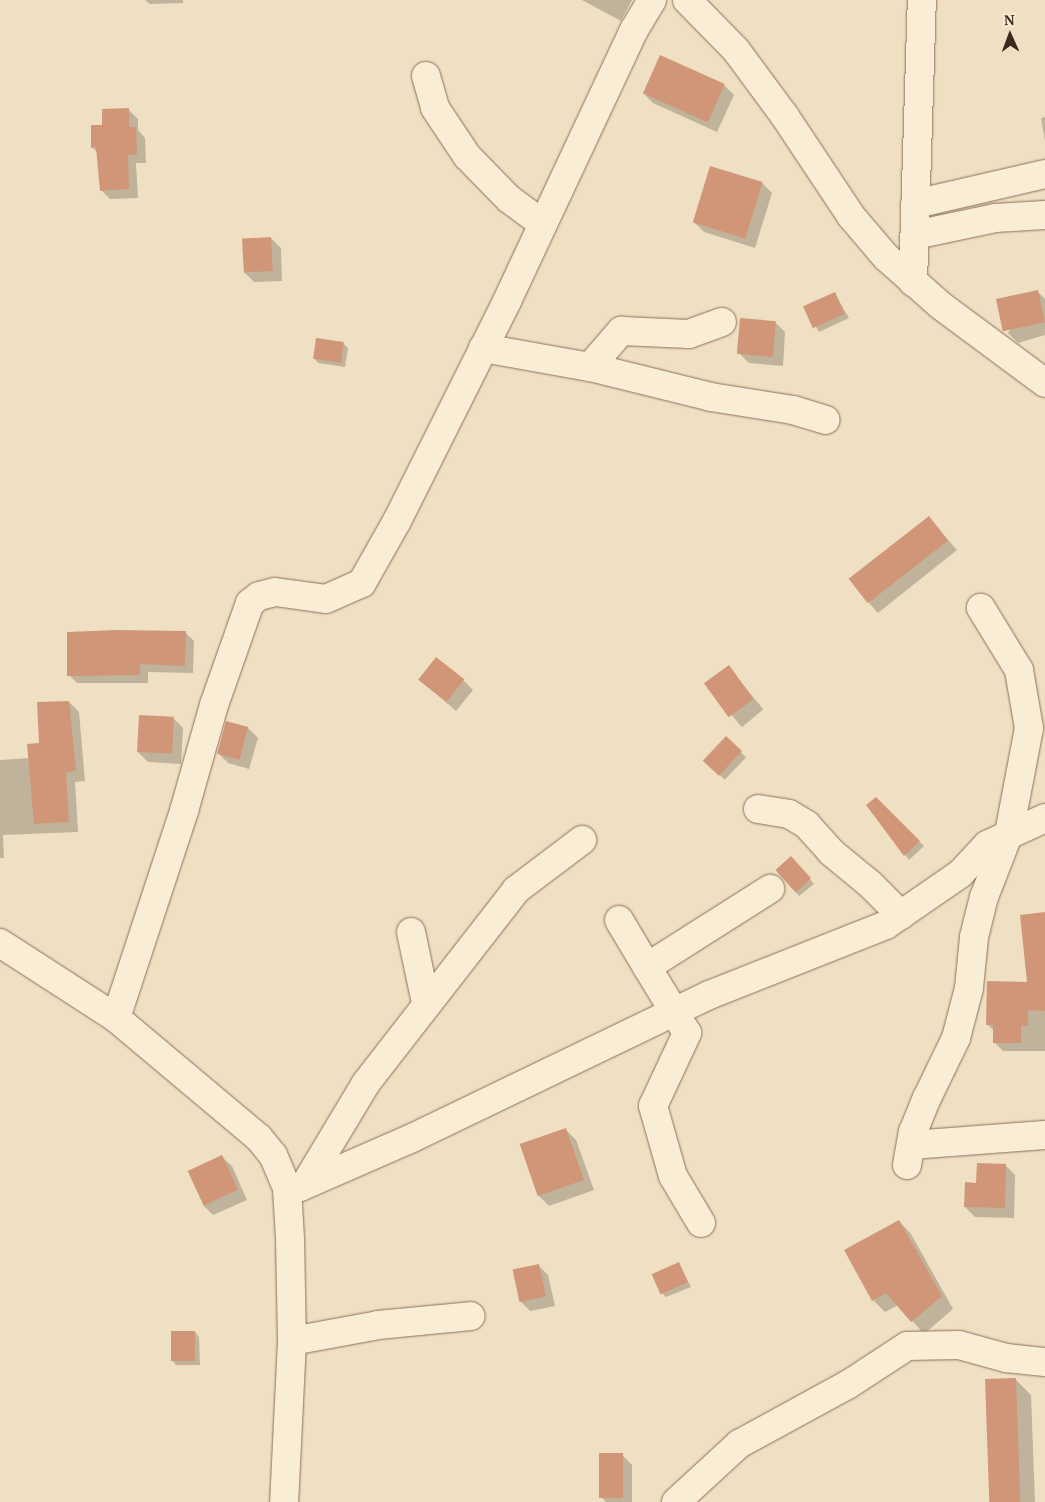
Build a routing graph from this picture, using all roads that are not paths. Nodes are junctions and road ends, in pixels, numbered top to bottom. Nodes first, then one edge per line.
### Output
1 (652, 0) edge
2 (922, 0) edge
3 (693, 2) edge
4 (426, 76) dead end
5 (1045, 174) edge
6 (915, 204) junction
7 (1045, 215) edge
8 (543, 224) junction
9 (914, 235) junction
10 (913, 282) junction
11 (722, 322) dead end
12 (483, 348) junction
13 (590, 367) junction
14 (1045, 383) edge
15 (825, 420) dead end
16 (981, 608) dead end
17 (758, 809) dead end
18 (1045, 818) edge
19 (1010, 833) junction
20 (582, 840) dead end
21 (770, 889) dead end
22 (901, 915) junction
23 (619, 920) dead end
24 (411, 932) dead end
25 (0, 943) edge
26 (647, 967) junction
27 (426, 1004) junction
28 (673, 1012) junction
29 (116, 1018) junction
30 (1045, 1135) edge
31 (296, 1186) junction
32 (701, 1223) dead end
33 (471, 1316) dead end
34 (292, 1341) junction
35 (1045, 1362) edge
36 (284, 1502) edge
37 (676, 1502) edge

1 - 8 street
2 - 6 street
3 - 10 street
4 - 8 street
5 - 6 street
6 - 9 street
7 - 9 street
8 - 12 street
9 - 10 street
10 - 14 street
11 - 13 street
12 - 13 street
12 - 29 street
13 - 15 street
16 - 19 street
17 - 22 street
18 - 19 street
19 - 22 street
19 - 30 street
20 - 27 street
21 - 26 street
22 - 28 street
23 - 26 street
24 - 27 street
25 - 29 street
26 - 28 street
27 - 31 street
28 - 31 street
28 - 32 street
29 - 31 street
31 - 34 street
33 - 34 street
34 - 36 street
35 - 37 street

